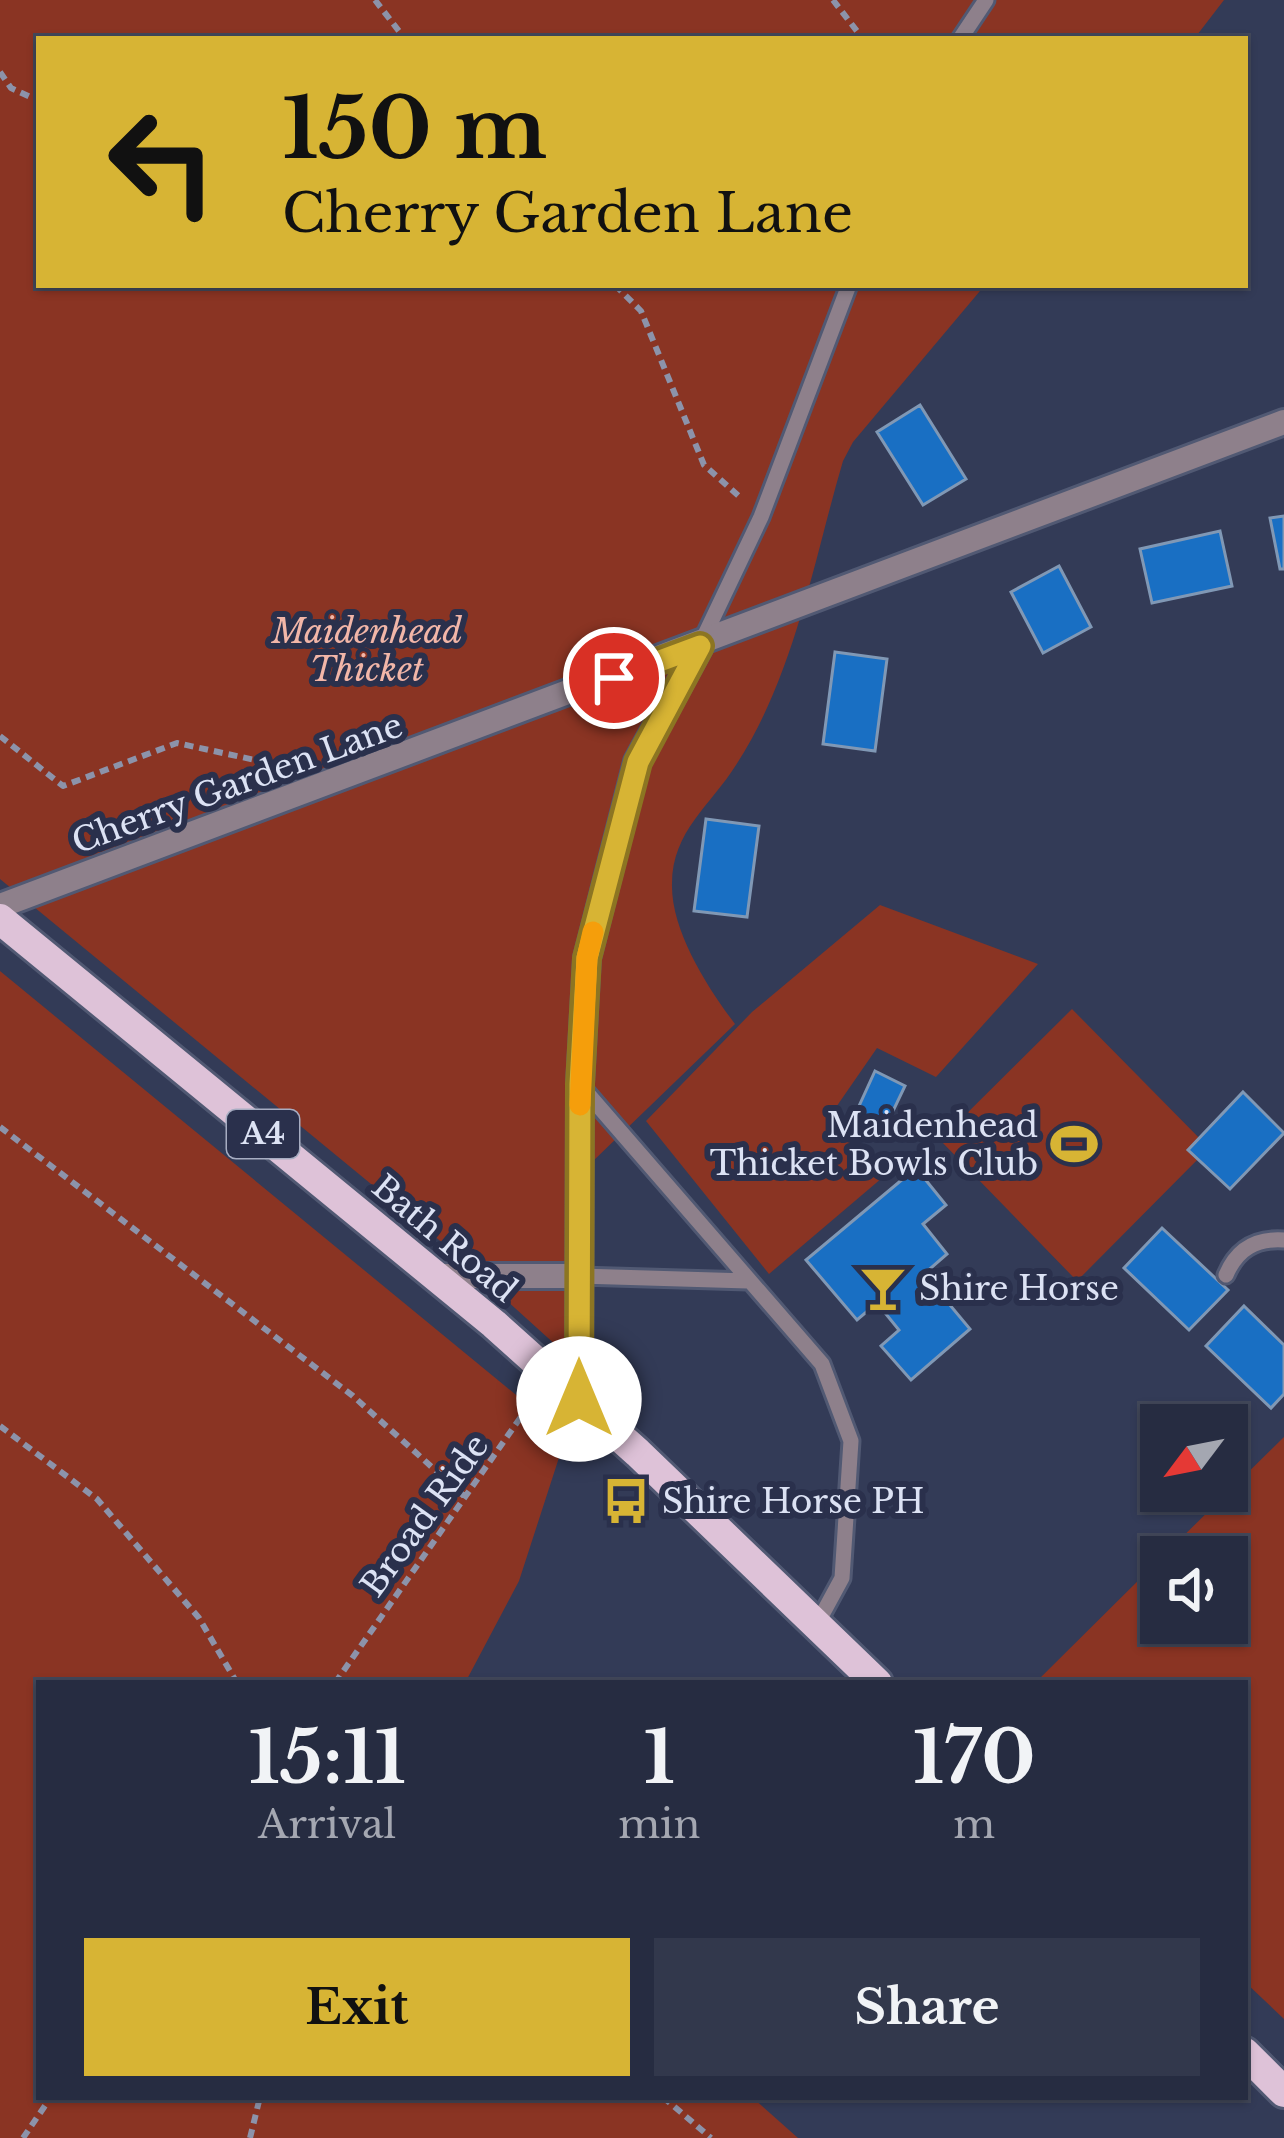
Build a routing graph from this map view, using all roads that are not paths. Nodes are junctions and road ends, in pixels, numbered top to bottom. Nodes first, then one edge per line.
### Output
1 (986, 0) edge
2 (962, 36) edge
3 (848, 288) edge
4 (1284, 422) edge
5 (700, 646) junction
6 (0, 906) edge
7 (0, 919) edge
8 (580, 1084) junction
9 (1284, 1240) edge
10 (1226, 1275) dead end
11 (438, 1276) junction
12 (580, 1276) junction
13 (748, 1281) junction
14 (579, 1399) junction
15 (817, 1624) junction
16 (874, 1680) edge
17 (1248, 2056) edge
18 (1284, 2092) edge

1 - 2 lane
3 - 5 lane
4 - 5 street, Cherry Garden Lane
5 - 6 street, Cherry Garden Lane
5 - 8 street
7 - 11 main road, Bath Road / A4
8 - 12 street
8 - 13 lane
9 - 10 lane
11 - 12 street
11 - 14 main road, Bath Road / A4
12 - 13 lane
12 - 14 street
13 - 15 lane
14 - 15 main road, Bath Road / A4
15 - 16 main road, Bath Road / A4
17 - 18 main road

